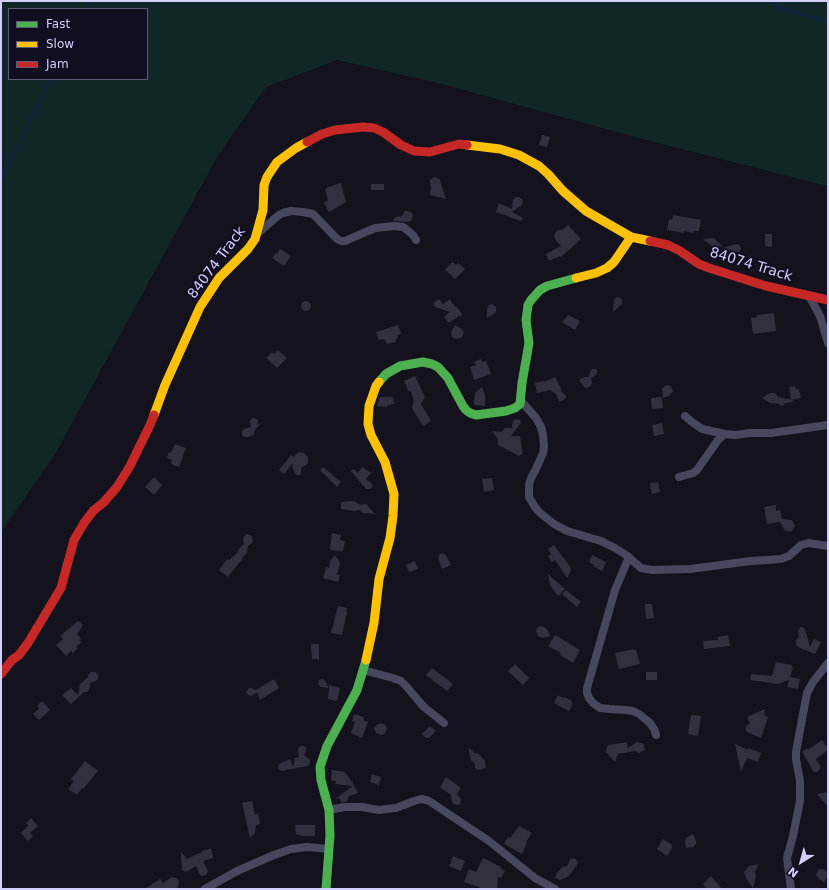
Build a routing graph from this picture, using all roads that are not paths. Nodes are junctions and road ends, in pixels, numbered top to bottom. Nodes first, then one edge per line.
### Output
1 (258, 232) junction
2 (631, 237) junction
3 (416, 240) dead end
4 (809, 296) junction
5 (828, 300) edge
6 (828, 343) edge
7 (521, 401) junction
8 (685, 416) dead end
9 (828, 425) edge
10 (725, 434) junction
11 (679, 477) dead end
12 (828, 546) edge
13 (629, 558) junction
14 (828, 662) edge
15 (363, 670) junction
16 (1, 674) edge
17 (444, 723) dead end
18 (656, 735) dead end
19 (329, 810) junction
20 (329, 849) junction
21 (205, 889) edge
22 (326, 889) edge
23 (555, 889) edge
24 (791, 889) edge

1 - 2 street, 84074 Track
1 - 3 street
1 - 16 street, 84074 Track
2 - 4 street, 84074 Track
2 - 7 street
4 - 5 street, 84074 Track
4 - 6 street
7 - 13 street
7 - 15 street
8 - 10 street
9 - 10 street
10 - 11 street
12 - 13 street
13 - 18 street
14 - 24 street
15 - 17 street
15 - 19 street
19 - 20 street
19 - 23 street
20 - 21 street
20 - 22 street

